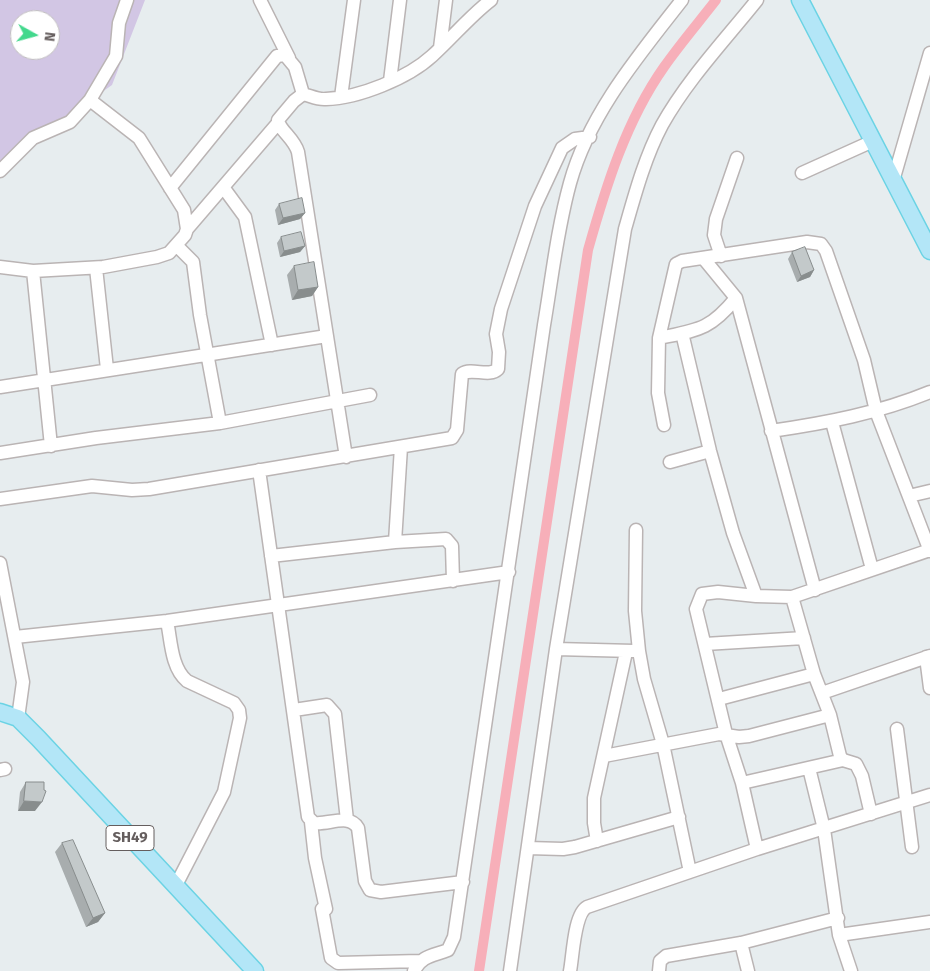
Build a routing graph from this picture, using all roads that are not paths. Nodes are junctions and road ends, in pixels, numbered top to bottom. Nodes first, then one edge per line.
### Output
1 (127, 0) edge
2 (260, 0) edge
3 (354, 0) edge
4 (400, 0) edge
5 (446, 0) edge
6 (491, 0) edge
7 (682, 0) edge
8 (757, 0) edge
9 (800, 0) edge
10 (440, 48) junction
11 (930, 53) edge
12 (289, 58) junction
13 (390, 81) junction
14 (303, 94) junction
15 (341, 96) junction
16 (90, 100) junction
17 (278, 123) junction
18 (590, 137) junction
19 (873, 141) junction
20 (736, 158) dead end
21 (0, 171) edge
22 (802, 173) dead end
23 (893, 181) junction
24 (223, 187) junction
25 (170, 188) junction
26 (187, 229) junction
27 (925, 231) edge
28 (177, 246) junction
29 (930, 251) edge
30 (721, 256) junction
31 (704, 259) junction
32 (0, 268) edge
33 (96, 268) junction
34 (33, 271) junction
35 (736, 298) junction
36 (682, 333) junction
37 (327, 336) junction
38 (659, 338) junction
39 (272, 344) junction
40 (209, 354) junction
41 (107, 369) junction
42 (43, 379) junction
43 (0, 387) edge
44 (930, 392) edge
45 (370, 395) dead end
46 (337, 401) junction
47 (876, 411) junction
48 (832, 422) junction
49 (220, 423) junction
50 (664, 425) dead end
51 (771, 431) junction
52 (51, 446) junction
53 (401, 447) junction
54 (710, 452) junction
55 (0, 453) edge
56 (346, 457) junction
57 (670, 462) dead end
58 (259, 470) junction
59 (930, 491) edge
60 (909, 496) junction
61 (0, 499) edge
62 (636, 530) dead end
63 (395, 542) junction
64 (930, 550) edge
65 (272, 556) junction
66 (0, 563) edge
67 (872, 569) junction
68 (509, 572) junction
69 (2, 581) edge
70 (453, 581) junction
71 (815, 590) junction
72 (756, 596) junction
73 (792, 597) junction
74 (279, 606) junction
75 (167, 621) junction
76 (6, 624) edge
77 (15, 638) junction
78 (804, 638) junction
79 (705, 644) junction
80 (556, 649) junction
81 (633, 651) junction
82 (928, 656) edge
83 (814, 674) junction
84 (930, 688) edge
85 (822, 693) junction
86 (719, 700) junction
87 (294, 710) junction
88 (0, 712) edge
89 (830, 715) junction
90 (18, 718) junction
91 (897, 728) dead end
92 (726, 734) junction
93 (663, 744) junction
94 (604, 756) junction
95 (843, 760) junction
96 (809, 768) junction
97 (742, 782) junction
98 (930, 795) edge
99 (906, 803) junction
100 (872, 814) junction
101 (679, 817) junction
102 (347, 820) junction
103 (311, 822) junction
104 (824, 828) junction
105 (597, 841) junction
106 (912, 847) dead end
107 (528, 848) junction
108 (757, 849) junction
109 (690, 872) junction
110 (462, 882) junction
111 (176, 885) junction
112 (838, 918) junction
113 (930, 922) edge
114 (839, 935) junction
115 (741, 943) junction
116 (417, 966) edge
117 (255, 971) edge
118 (510, 971) edge
119 (570, 971) edge
120 (659, 971) edge
121 (748, 971) edge
122 (851, 971) edge

1 - 16 street
2 - 12 street
3 - 15 street
4 - 13 street
5 - 10 street
6 - 10 street
7 - 18 street
8 - 80 street
9 - 19 main road
10 - 13 street
11 - 23 street
12 - 14 street
12 - 25 street
13 - 15 street
14 - 15 street
14 - 17 street
16 - 21 street
16 - 25 street
17 - 24 street
17 - 37 street
18 - 53 street
18 - 68 street
19 - 22 street
19 - 23 main road
20 - 30 street
23 - 27 main road
24 - 26 street
24 - 39 street
25 - 26 street
26 - 28 street
27 - 29 main road
28 - 33 street
28 - 40 street
30 - 31 street
30 - 47 street
31 - 35 street
31 - 38 street
32 - 34 street
33 - 34 street
33 - 41 street
34 - 42 street
35 - 36 street
35 - 51 street
36 - 38 street
36 - 54 street
37 - 39 street
37 - 46 street
38 - 50 street
39 - 40 street
40 - 41 street
40 - 49 street
41 - 42 street
42 - 43 street
42 - 52 street
44 - 47 street
45 - 46 street
46 - 49 street
46 - 56 street
47 - 48 street
47 - 60 street
48 - 51 street
48 - 67 street
49 - 52 street
51 - 71 street
52 - 55 street
53 - 56 street
53 - 63 street
54 - 57 street
54 - 72 street
56 - 58 street
58 - 61 street
58 - 65 street
59 - 60 street
60 - 64 street
62 - 81 street
63 - 65 street
63 - 70 street
64 - 67 street
65 - 74 street
66 - 69 street
67 - 71 street
68 - 70 street
68 - 110 street
69 - 76 street
70 - 74 street
71 - 73 street
72 - 73 street
72 - 79 street
73 - 78 street
74 - 75 street
74 - 87 street
75 - 77 street
75 - 111 street
76 - 77 street
77 - 90 street
78 - 79 street
78 - 83 street
79 - 86 street
80 - 81 street
80 - 107 street
81 - 93 street
81 - 94 street
82 - 84 street
82 - 85 street
83 - 85 street
83 - 86 street
85 - 89 street
86 - 92 street
87 - 102 street
87 - 103 street
88 - 90 main road, SH49
89 - 92 street
89 - 95 street
90 - 111 main road, SH49
91 - 99 street
92 - 93 street
92 - 97 street
93 - 94 street
93 - 101 street
94 - 105 street
95 - 96 street
95 - 100 street
96 - 97 street
96 - 104 street
97 - 108 street
98 - 99 street
99 - 100 street
99 - 106 street
100 - 104 street
101 - 105 street
101 - 109 street
102 - 103 street
102 - 110 street
103 - 116 street
104 - 108 street
104 - 112 street
105 - 107 street
107 - 118 street
108 - 109 street
109 - 119 street
110 - 116 street
111 - 117 main road, SH49
112 - 114 street
112 - 115 street
113 - 114 street
114 - 122 street
115 - 120 street
115 - 121 street

